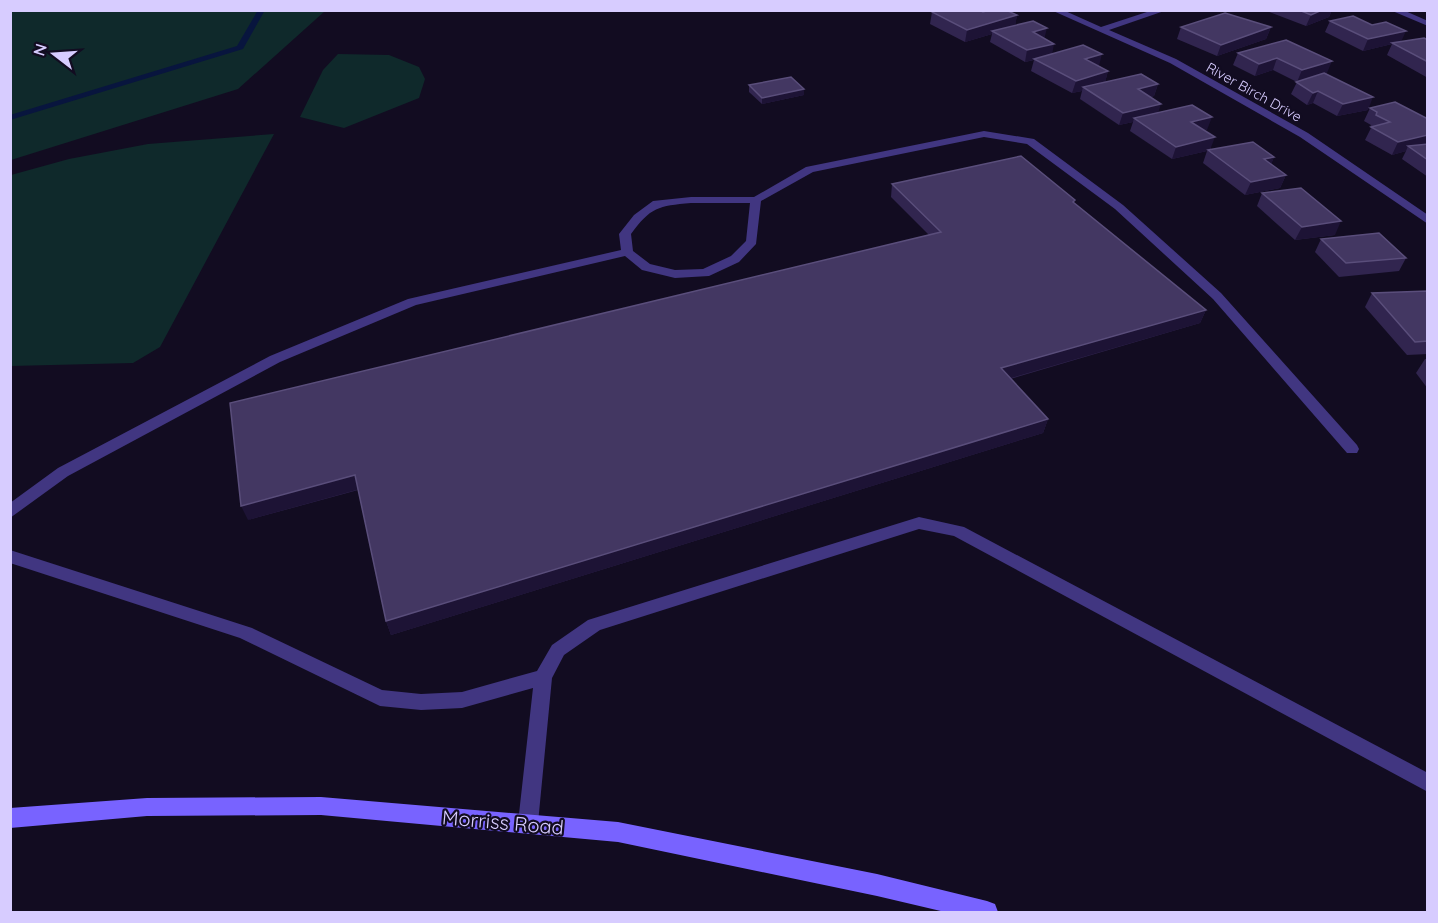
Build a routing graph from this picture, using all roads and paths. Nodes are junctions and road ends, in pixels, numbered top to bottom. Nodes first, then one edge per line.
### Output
1 (1055, 10) edge
2 (1163, 10) edge
3 (1394, 10) edge
4 (1428, 24) edge
5 (1100, 30) junction
6 (756, 200) junction
7 (1428, 220) edge
8 (627, 252) junction
9 (1352, 449) dead end
10 (10, 512) edge
11 (10, 556) edge
12 (543, 677) junction
13 (1428, 783) edge
14 (10, 818) edge
15 (528, 823) junction
16 (987, 912) edge

1 - 5 street, River Birch Drive
2 - 5 street
3 - 4 street
5 - 7 street, River Birch Drive
6 - 8 street
6 - 8 street
6 - 9 street
8 - 10 street
11 - 12 street
12 - 13 street
12 - 15 street
14 - 15 main road, Morriss Road
15 - 16 main road, Morriss Road

